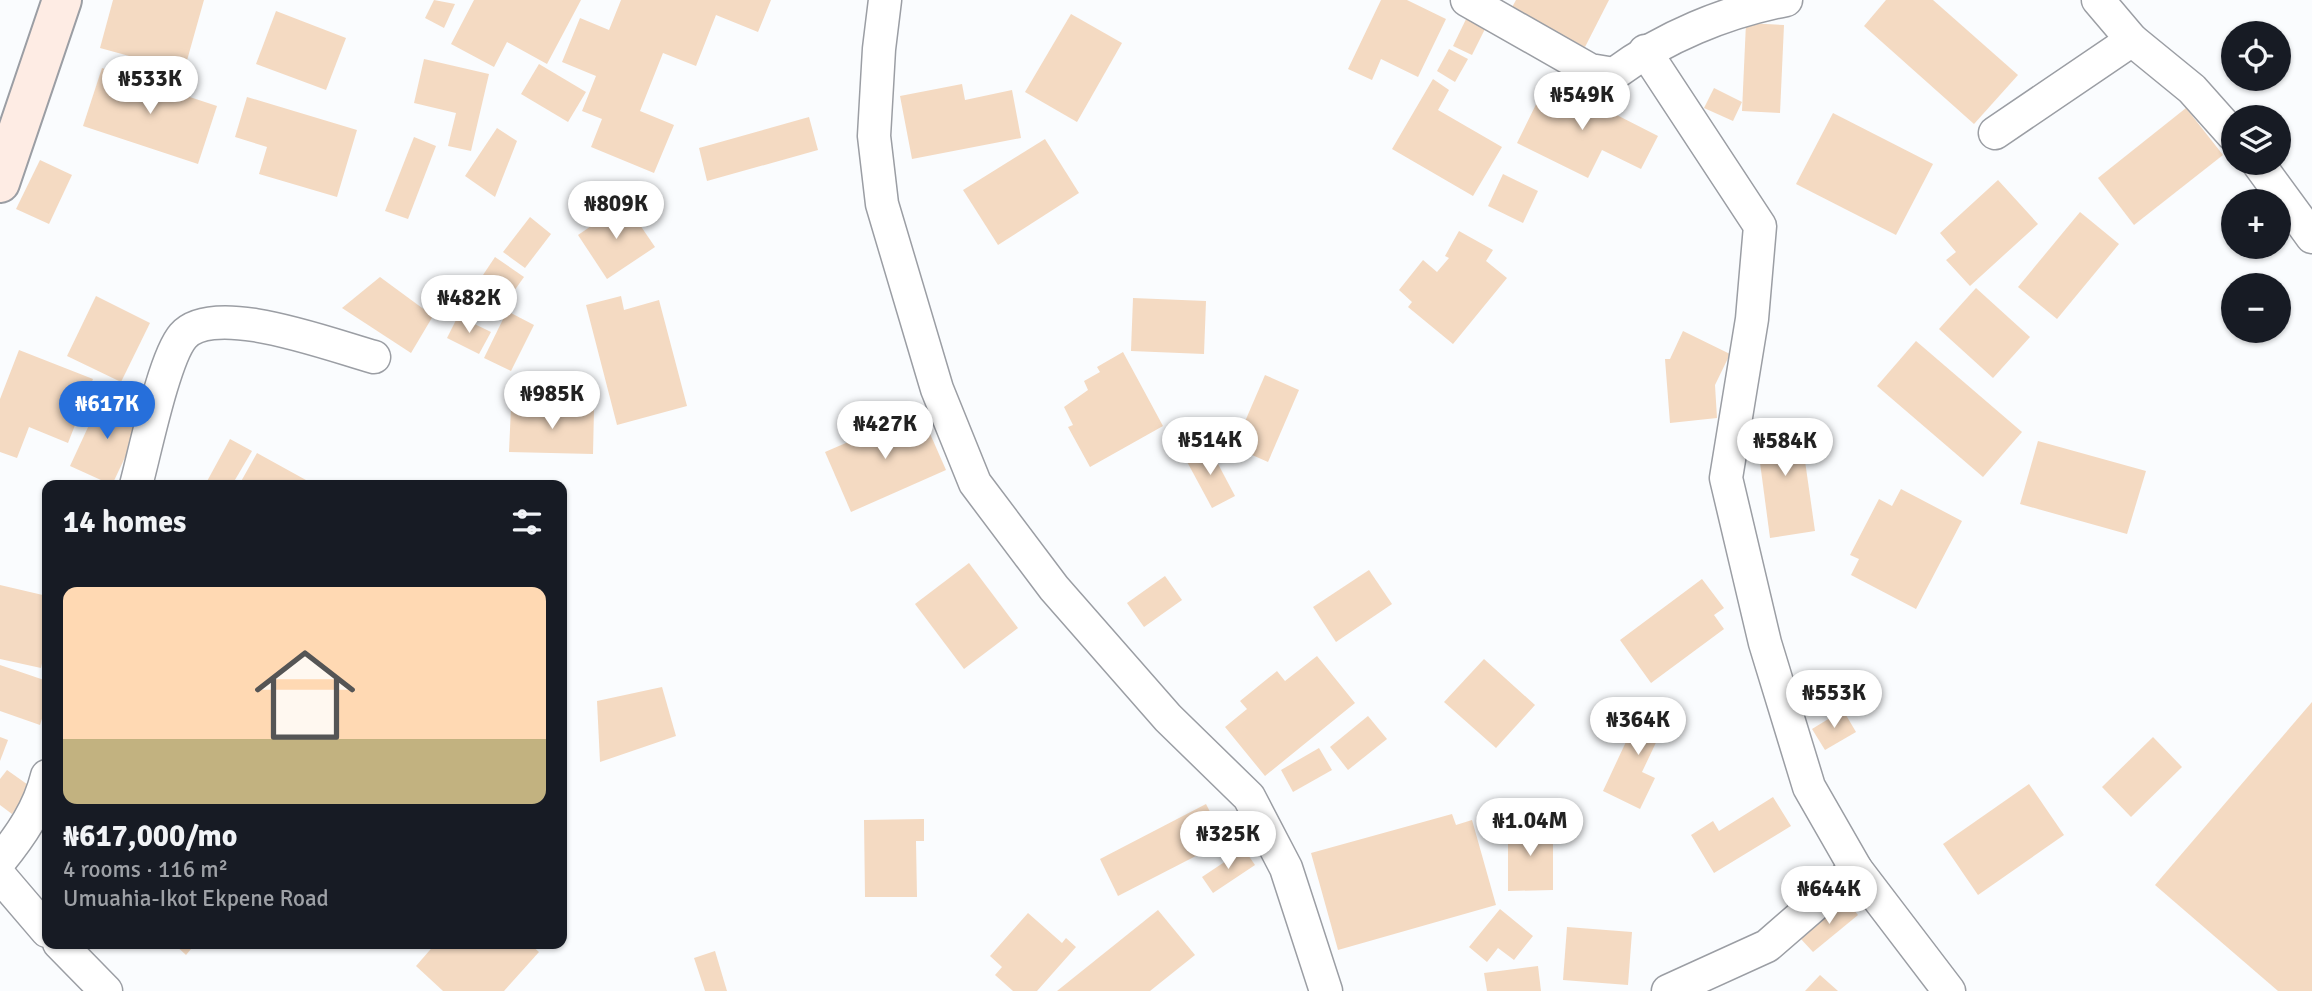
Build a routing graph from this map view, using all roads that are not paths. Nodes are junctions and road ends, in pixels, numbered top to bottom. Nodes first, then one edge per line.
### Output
1 (62, 0) edge
2 (885, 0) edge
3 (1466, 0) edge
4 (1786, 0) edge
5 (2098, 0) edge
6 (2132, 40) junction
7 (1644, 51) junction
8 (2221, 122) edge
9 (1995, 133) dead end
10 (2267, 175) edge
11 (0, 183) edge
12 (2312, 237) edge
13 (374, 357) dead end
14 (137, 480) edge
15 (42, 795) edge
16 (0, 861) edge
17 (1856, 869) junction
18 (0, 877) edge
19 (42, 925) edge
20 (65, 949) edge
21 (106, 991) edge
22 (1326, 991) edge
23 (1668, 991) edge
24 (1949, 991) edge

1 - 11 main road
2 - 22 street
3 - 7 street
4 - 7 street
5 - 6 street
6 - 8 street
6 - 9 street
7 - 17 street
10 - 12 street
13 - 14 street
15 - 16 street
17 - 23 street
17 - 24 street
18 - 19 street
20 - 21 street

